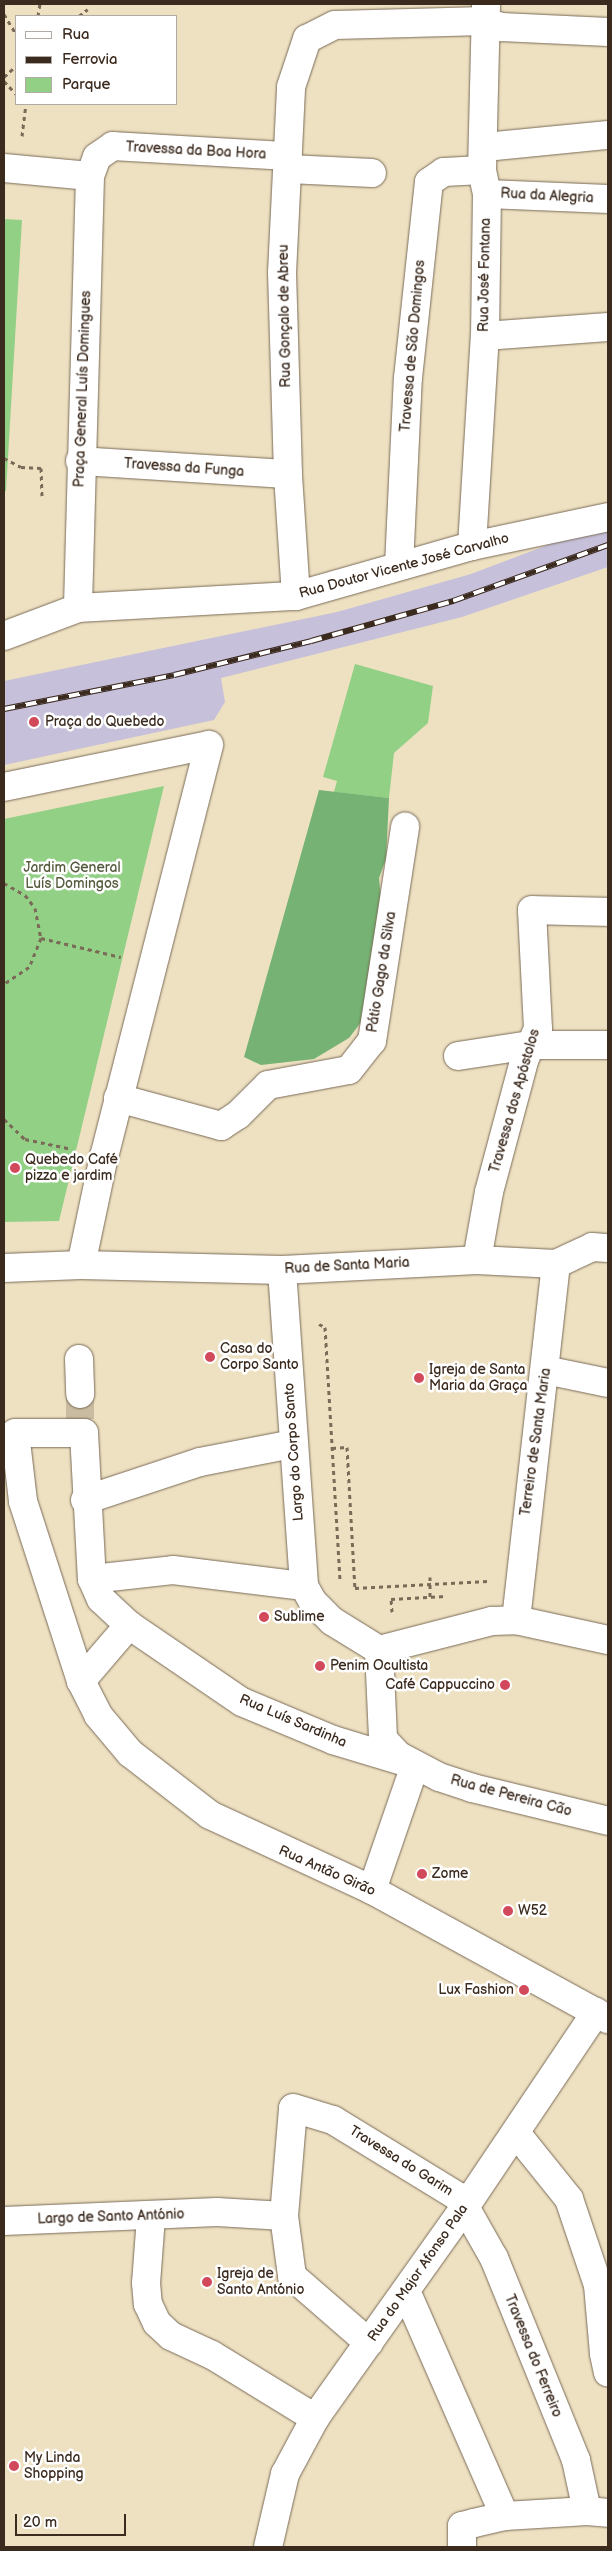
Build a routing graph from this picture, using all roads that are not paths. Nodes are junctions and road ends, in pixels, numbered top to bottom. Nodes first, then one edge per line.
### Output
1 (485, 12) edge
2 (608, 32) edge
3 (608, 135) edge
4 (288, 163) junction
5 (4, 168) edge
6 (485, 170) junction
7 (372, 173) dead end
8 (90, 176) junction
9 (608, 199) edge
10 (608, 327) edge
11 (485, 336) junction
12 (80, 461) junction
13 (288, 474) junction
14 (608, 517) edge
15 (472, 546) junction
16 (399, 566) junction
17 (296, 596) junction
18 (78, 608) junction
19 (4, 636) edge
20 (4, 787) edge
21 (405, 827) dead end
22 (608, 912) edge
23 (531, 1045) junction
24 (608, 1045) edge
25 (458, 1056) dead end
26 (118, 1098) junction
27 (608, 1248) edge
28 (477, 1260) junction
29 (556, 1264) junction
30 (81, 1265) junction
31 (4, 1268) edge
32 (282, 1270) junction
33 (79, 1360) dead end
34 (546, 1370) junction
35 (608, 1383) edge
36 (80, 1415) junction
37 (293, 1444) junction
38 (85, 1500) junction
39 (15, 1518) edge
40 (92, 1579) junction
41 (308, 1594) junction
42 (516, 1620) junction
43 (129, 1625) junction
44 (608, 1640) edge
45 (379, 1650) junction
46 (81, 1681) junction
47 (415, 1765) junction
48 (608, 1821) edge
49 (372, 1890) junction
50 (602, 2015) edge
51 (516, 2133) junction
52 (465, 2207) junction
53 (284, 2216) junction
54 (150, 2217) junction
55 (4, 2221) edge
56 (406, 2291) junction
57 (369, 2343) junction
58 (608, 2373) edge
59 (315, 2418) junction
60 (598, 2512) edge
61 (506, 2516) junction
62 (268, 2547) edge
63 (462, 2547) edge

1 - 2 street
1 - 4 street, Rua Gonçalo de Abreu
1 - 6 street, Rua José Fontana
3 - 6 street
4 - 7 street, Travessa da Boa Hora
4 - 8 street, Travessa da Boa Hora
4 - 13 street, Rua Gonçalo de Abreu
5 - 8 street
6 - 9 street, Rua da Alegria
6 - 11 street, Rua José Fontana
6 - 16 street, Travessa de São Domingos
8 - 12 street, Praça General Luís Domingues
10 - 11 street
11 - 15 street, Rua José Fontana
12 - 13 street, Travessa da Funga
12 - 18 street, Praça General Luís Domingues
13 - 17 street, Rua Gonçalo de Abreu
14 - 15 street, Rua Doutor Vicente José Carvalho
15 - 16 street, Rua Doutor Vicente José Carvalho
16 - 17 street, Rua Doutor Vicente José Carvalho
17 - 18 street, Rua Doutor Vicente José Carvalho
18 - 19 street
20 - 26 street
21 - 26 street, Pátio Gago da Silva
22 - 23 street, Travessa dos Apóstolos
23 - 24 street
23 - 25 street
23 - 28 street, Travessa dos Apóstolos
26 - 30 street
27 - 29 street, Rua de Santa Maria
28 - 29 street, Rua de Santa Maria
28 - 32 street, Rua de Santa Maria
29 - 34 street, Terreiro de Santa Maria
30 - 31 street
30 - 32 street, Rua de Santa Maria
32 - 37 street, Largo do Corpo Santo
33 - 36 street
34 - 35 street
34 - 42 street, Terreiro de Santa Maria
36 - 38 street
36 - 39 street, Rua Antão Girão
37 - 38 street
37 - 41 street, Largo do Corpo Santo
38 - 40 street
39 - 46 street, Rua Antão Girão
40 - 41 street
40 - 43 street, Rua Luís Sardinha
41 - 45 street
42 - 44 street
42 - 45 street
43 - 46 street
43 - 47 street, Rua Luís Sardinha
45 - 47 street
46 - 49 street, Rua Antão Girão
47 - 48 street, Rua de Pereira Cão
47 - 49 street
49 - 50 street, Rua Antão Girão
50 - 51 street, Rua do Major Afonso Pala
51 - 52 street, Rua do Major Afonso Pala
51 - 58 street
52 - 53 street, Travessa do Garim
52 - 56 street, Rua do Major Afonso Pala
52 - 60 street, Travessa do Ferreiro
53 - 54 street, Largo de Santo António
53 - 57 street
54 - 55 street, Largo de Santo António
54 - 59 street
56 - 57 street, Rua do Major Afonso Pala
56 - 61 street
57 - 59 street, Rua do Major Afonso Pala
59 - 62 street, Rua do Major Afonso Pala
60 - 61 street
61 - 63 street

